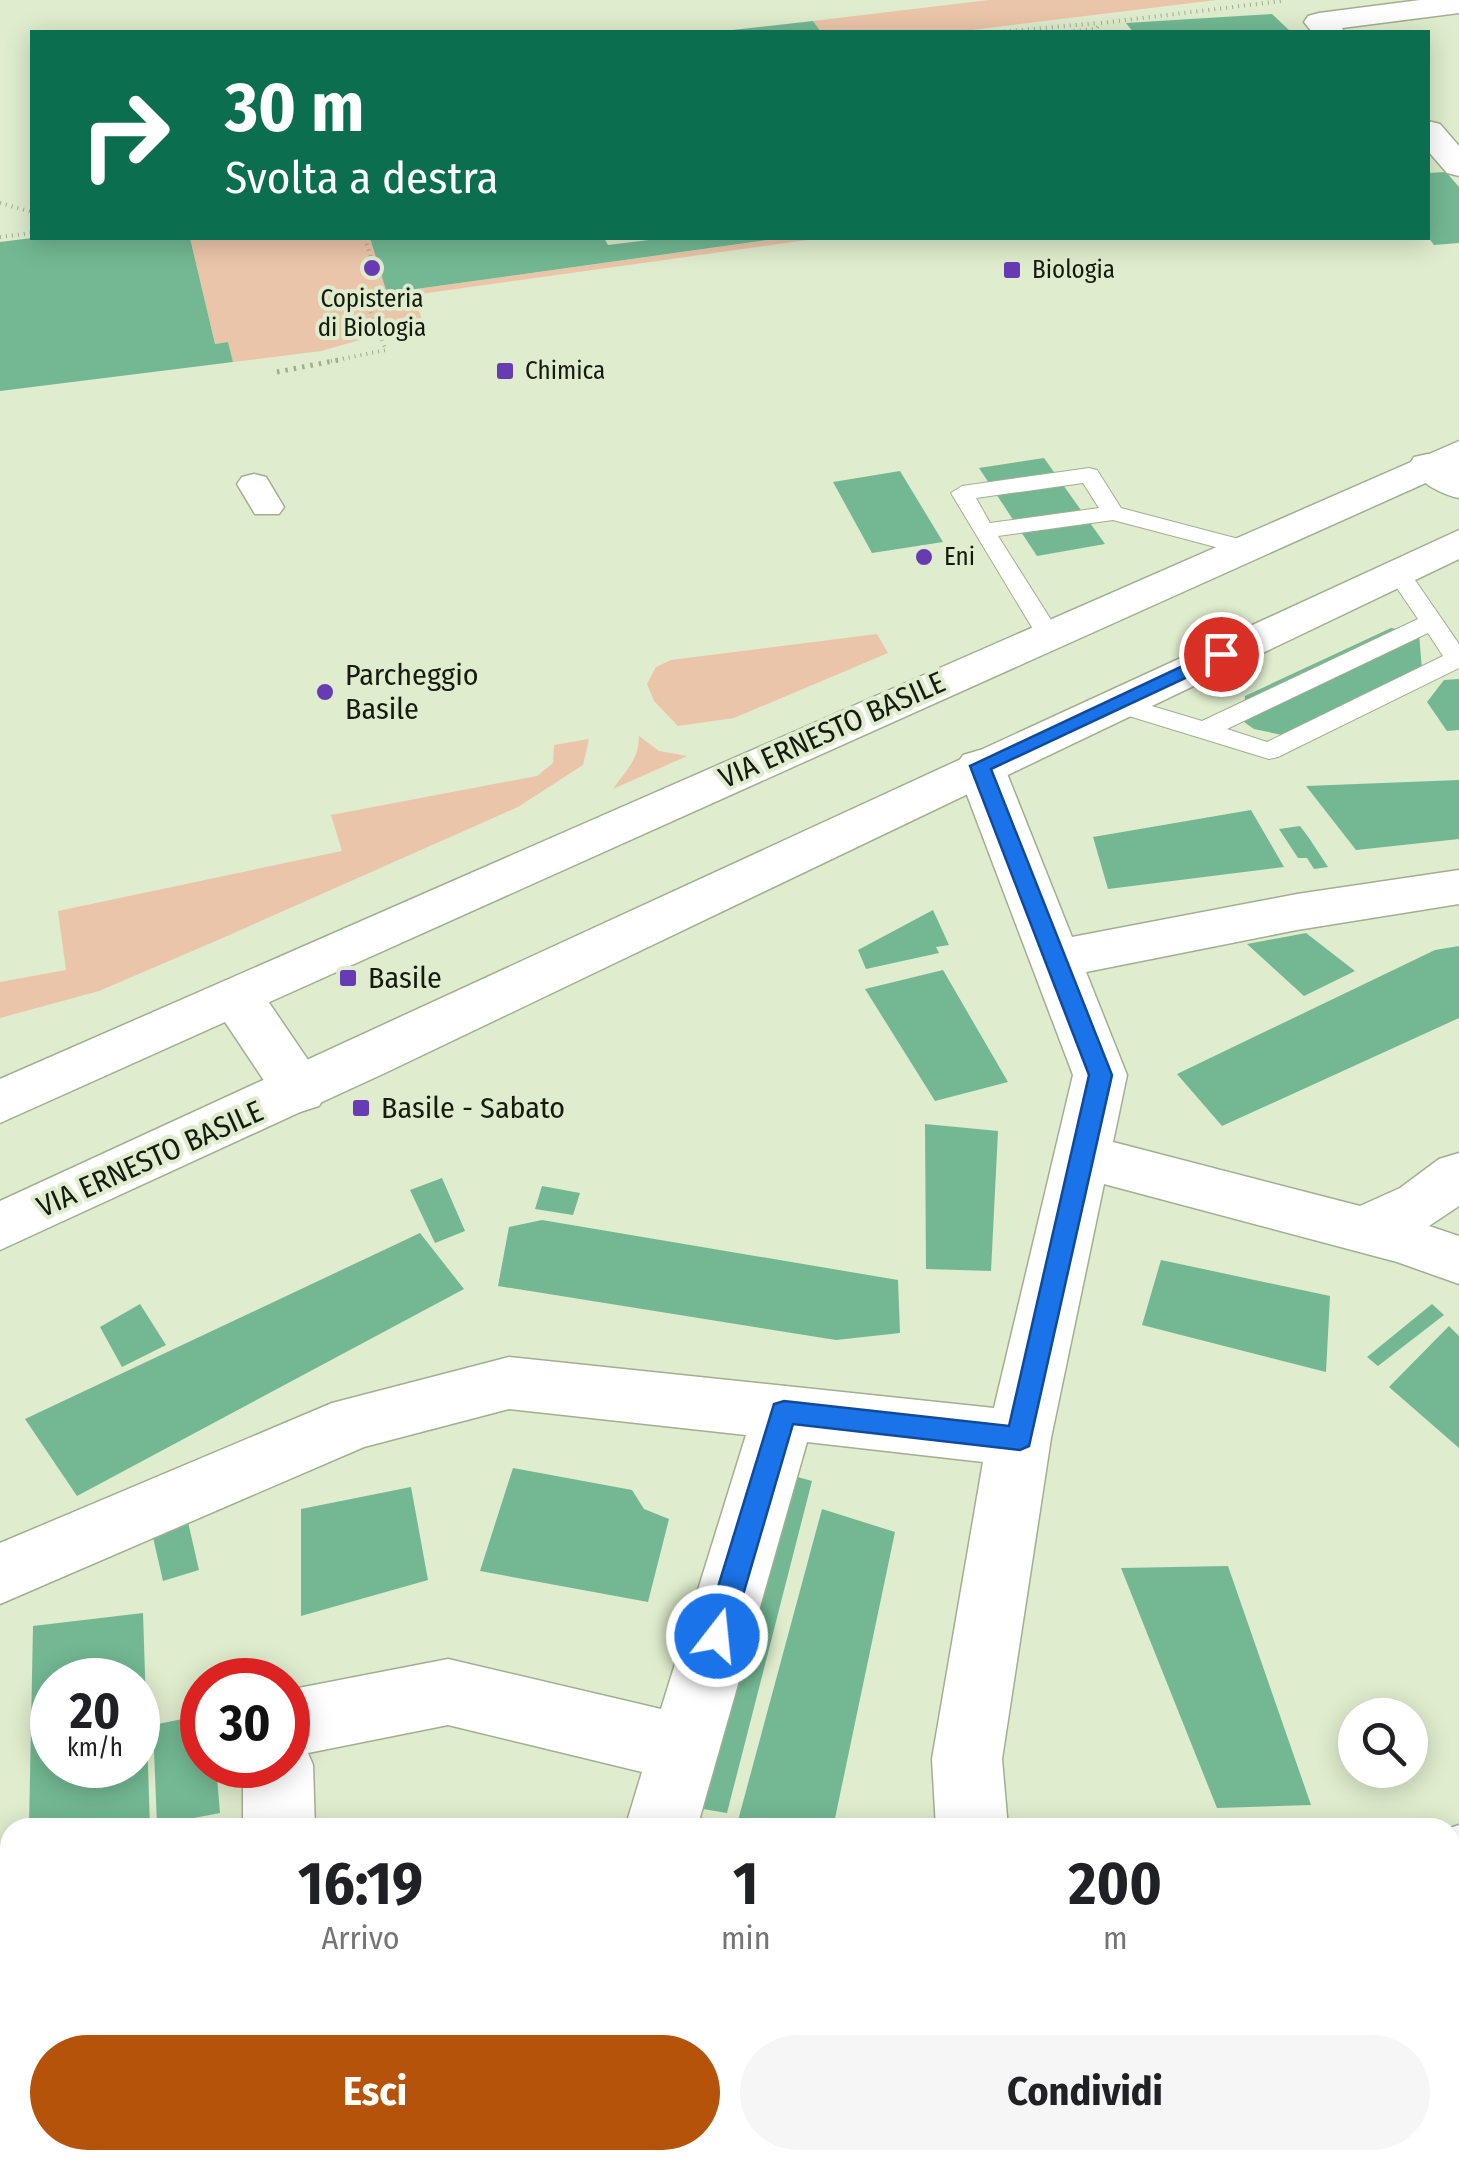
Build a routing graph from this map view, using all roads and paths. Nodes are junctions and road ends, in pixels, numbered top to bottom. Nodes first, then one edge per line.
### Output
1 (1294, 0) edge
2 (1459, 4) edge
3 (1101, 23) junction
4 (1015, 30) edge
5 (1087, 30) edge
6 (1327, 30) edge
7 (1430, 133) edge
8 (1459, 166) edge
9 (0, 203) edge
10 (30, 211) edge
11 (30, 233) edge
12 (0, 237) edge
13 (366, 240) edge
14 (373, 265) dead end
15 (365, 300) dead end
16 (278, 372) dead end
17 (1449, 468) edge
18 (1114, 513) junction
19 (984, 531) junction
20 (1459, 544) edge
21 (1242, 547) junction
22 (1398, 572) junction
23 (1432, 622) junction
24 (1048, 634) junction
25 (1115, 703) junction
26 (1204, 730) junction
27 (980, 766) junction
28 (1459, 887) edge
29 (1056, 959) junction
30 (238, 999) junction
31 (300, 1091) junction
32 (0, 1102) edge
33 (1081, 1156) junction
34 (1459, 1174) edge
35 (0, 1227) edge
36 (1363, 1230) junction
37 (1459, 1260) edge
38 (784, 1412) junction
39 (1020, 1438) junction
40 (0, 1574) edge
41 (310, 1720) edge
42 (684, 1748) junction
43 (278, 1788) edge
44 (279, 1818) edge
45 (663, 1818) edge
46 (971, 1818) edge

1 - 3 path
2 - 6 street
3 - 4 path
3 - 5 path
7 - 8 street
9 - 10 path
11 - 12 path
13 - 14 path
15 - 16 path
17 - 21 street, VIA ERNESTO BASILE
18 - 19 lane
18 - 19 lane
18 - 21 lane
19 - 24 lane
20 - 22 street, VIA ERNESTO BASILE
21 - 24 street, VIA ERNESTO BASILE
22 - 23 lane
22 - 25 street, VIA ERNESTO BASILE
23 - 26 lane
23 - 26 lane
24 - 30 street, VIA ERNESTO BASILE
25 - 26 lane
25 - 27 street, VIA ERNESTO BASILE
27 - 29 street
27 - 31 street, VIA ERNESTO BASILE
28 - 29 street
29 - 33 street
30 - 31 street, VIA ERNESTO BASILE
30 - 32 street, VIA ERNESTO BASILE
31 - 35 street, VIA ERNESTO BASILE
33 - 36 street
33 - 39 street
34 - 36 street
36 - 37 street
38 - 39 street
38 - 40 street
38 - 42 street
39 - 46 street
41 - 42 street
42 - 45 street
43 - 44 street

